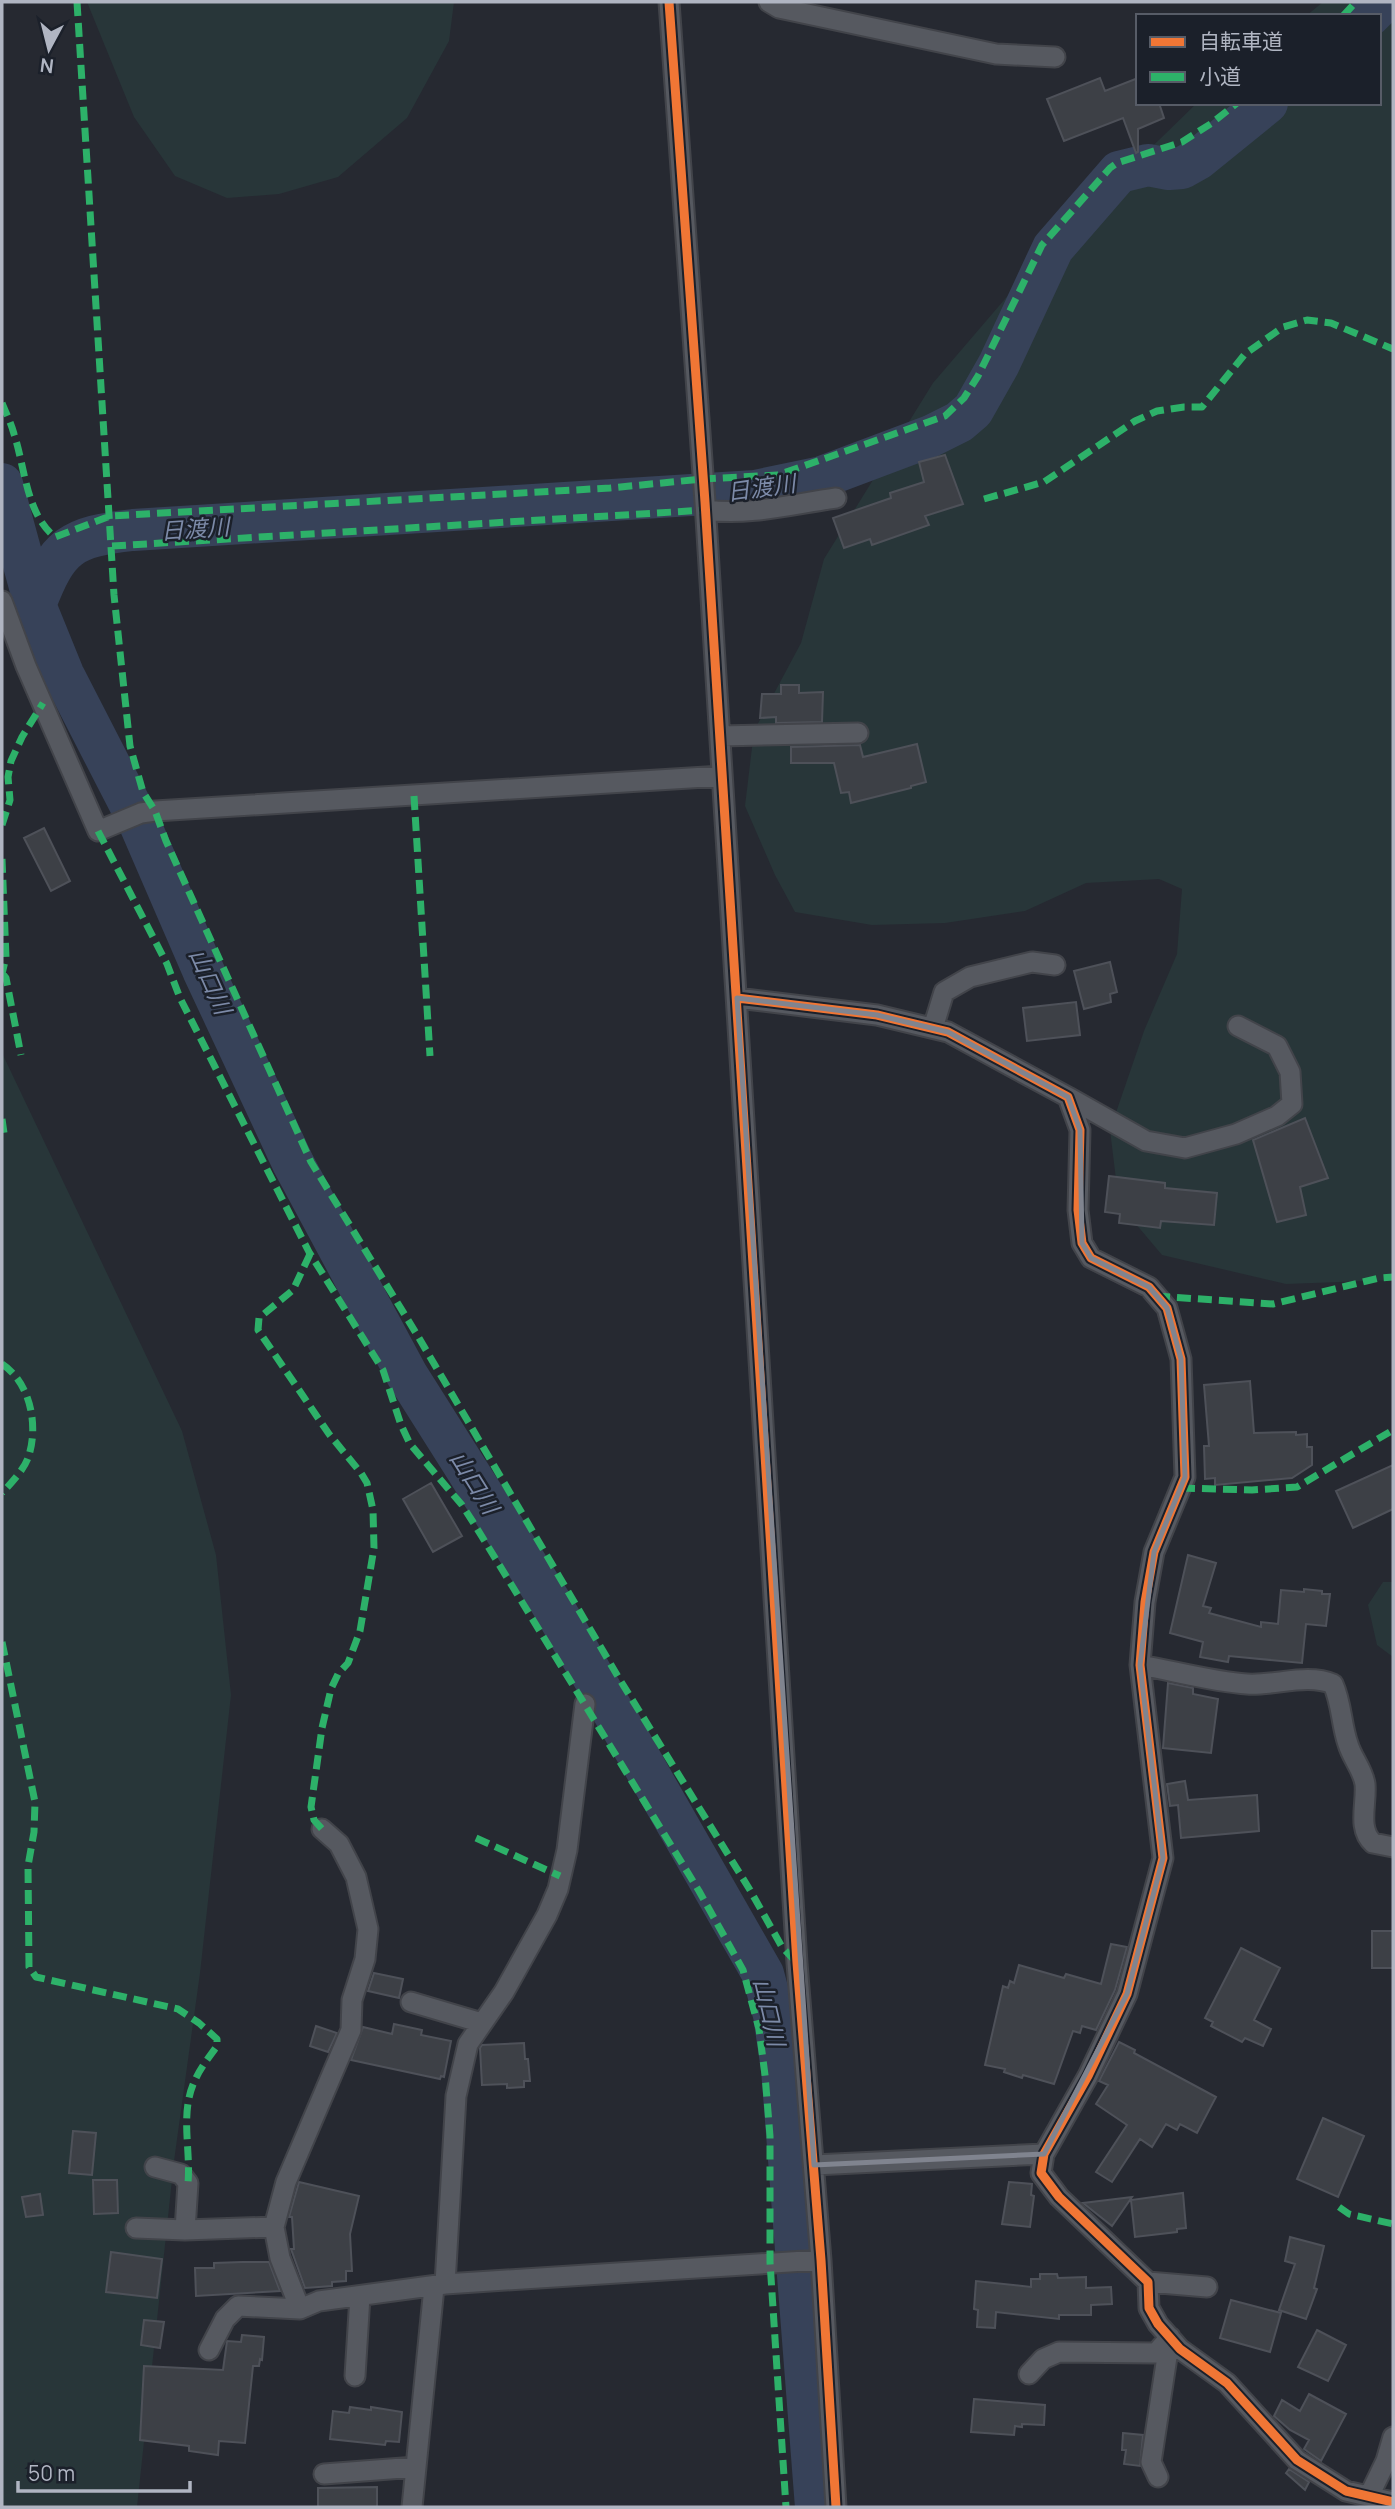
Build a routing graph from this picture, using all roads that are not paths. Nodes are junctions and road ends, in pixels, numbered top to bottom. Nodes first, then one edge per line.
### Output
1 (669, 2) edge
2 (769, 2) edge
3 (1055, 57) dead end
4 (836, 498) dead end
5 (705, 499) junction
6 (2, 601) edge
7 (858, 733) dead end
8 (720, 736) junction
9 (722, 776) junction
10 (1055, 965) dead end
11 (737, 998) junction
12 (1238, 1026) dead end
13 (933, 1028) junction
14 (1068, 1097) junction
15 (1140, 1665) junction
16 (585, 1704) dead end
17 (322, 1829) dead end
18 (1393, 1847) edge
19 (411, 2002) dead end
20 (482, 2023) junction
21 (1044, 2154) junction
22 (814, 2165) junction
23 (155, 2167) dead end
24 (274, 2227) junction
25 (136, 2228) dead end
26 (185, 2231) junction
27 (816, 2260) junction
28 (1148, 2282) junction
29 (440, 2285) junction
30 (1208, 2287) dead end
31 (360, 2296) junction
32 (300, 2309) junction
33 (1170, 2337) junction
34 (209, 2350) dead end
35 (1029, 2374) dead end
36 (355, 2376) dead end
37 (1393, 2437) edge
38 (416, 2467) junction
39 (324, 2474) dead end
40 (1158, 2477) dead end
41 (1369, 2496) junction
42 (1393, 2502) edge
43 (412, 2507) edge
44 (836, 2507) edge

1 - 5 street
2 - 3 street
4 - 5 street
5 - 8 street
6 - 9 street
7 - 8 street
8 - 9 street
9 - 11 street
10 - 13 street
11 - 13 street
11 - 22 street
12 - 14 street
13 - 14 street
14 - 15 street
15 - 18 street
15 - 21 street
16 - 20 street
17 - 24 street
19 - 20 street
20 - 29 street
21 - 22 street
21 - 28 street
22 - 27 street
23 - 26 street
24 - 26 street
24 - 32 street
25 - 26 street
27 - 29 street
27 - 44 street
28 - 30 street
28 - 33 street
29 - 31 street
29 - 38 street
31 - 32 street
31 - 36 street
32 - 34 street
33 - 35 street
33 - 40 street
33 - 41 street
37 - 41 street
38 - 39 street
38 - 43 street
41 - 42 street

